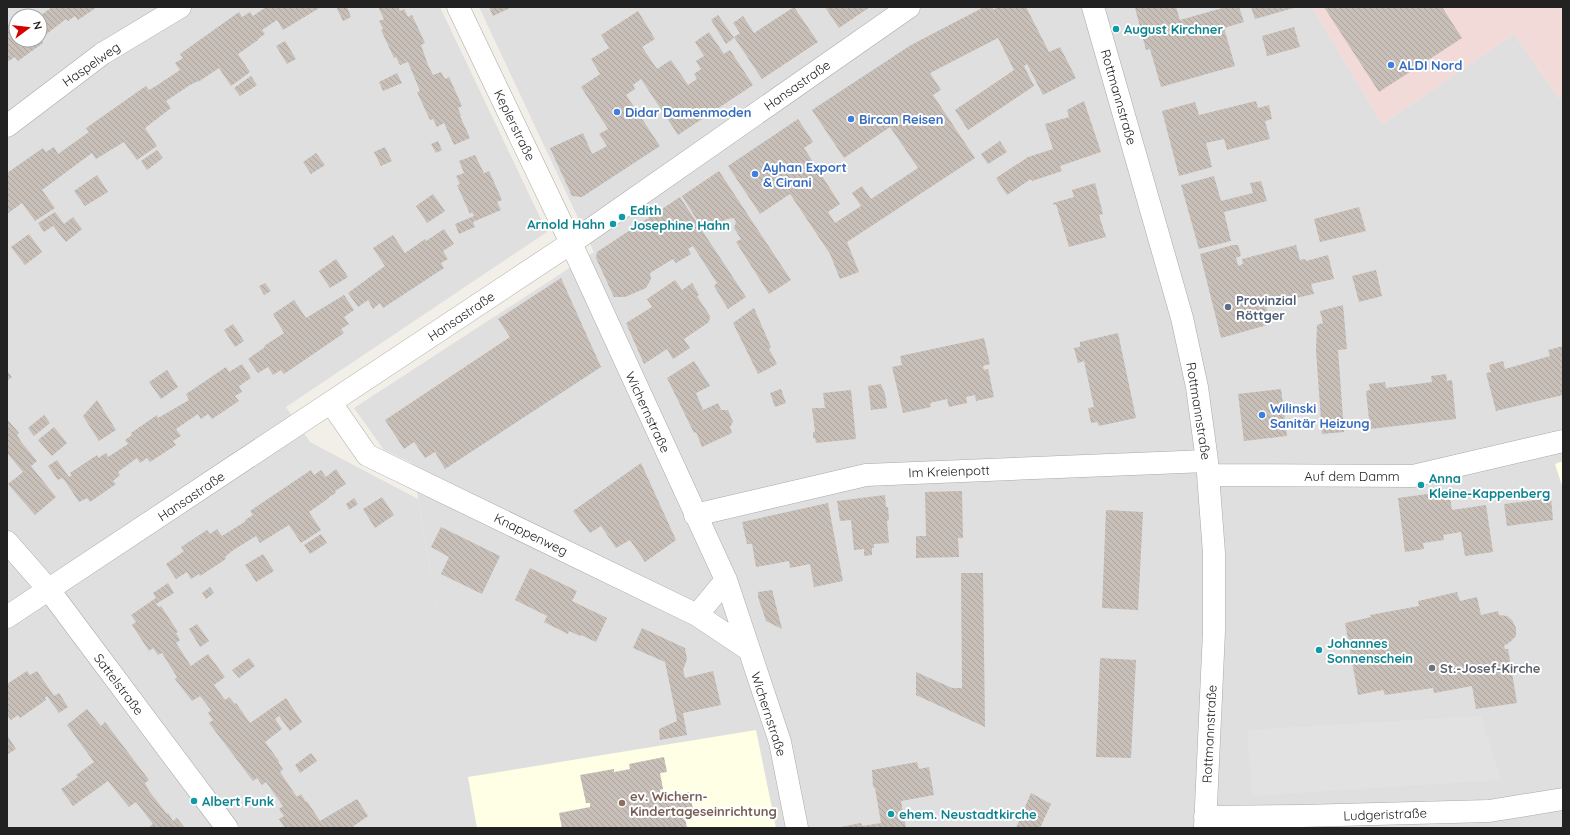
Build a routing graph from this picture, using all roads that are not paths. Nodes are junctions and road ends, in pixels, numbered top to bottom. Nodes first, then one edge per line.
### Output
1 (180, 7) edge
2 (458, 7) edge
3 (909, 7) edge
4 (1093, 7) edge
5 (7, 126) edge
6 (571, 243) junction
7 (331, 403) junction
8 (1563, 441) edge
9 (1208, 468) junction
10 (695, 515) junction
11 (7, 542) edge
12 (726, 580) junction
13 (49, 590) junction
14 (696, 615) junction
15 (7, 617) edge
16 (748, 649) junction
17 (1563, 800) edge
18 (1359, 821) edge
19 (1205, 822) edge
20 (227, 828) edge
21 (797, 828) edge

1 - 5 street, Haspelweg
2 - 6 street, Keplerstraße
3 - 6 street, Hansastraße
4 - 9 street, Rottmannstraße
6 - 7 street, Hansastraße
6 - 10 street, Wichernstraße
7 - 13 street, Hansastraße
7 - 14 street, Knappenweg
8 - 9 street, Auf dem Damm
9 - 10 street, Im Kreienpott
9 - 19 street, Rottmannstraße
10 - 12 street, Wichernstraße
11 - 13 street, Sattelstraße
12 - 14 street
12 - 16 street, Wichernstraße
13 - 15 street, Hansastraße
13 - 20 street, Sattelstraße
14 - 16 street, Knappenweg
16 - 21 street, Wichernstraße
17 - 18 street, Ludgeristraße
18 - 19 street, Ludgeristraße

